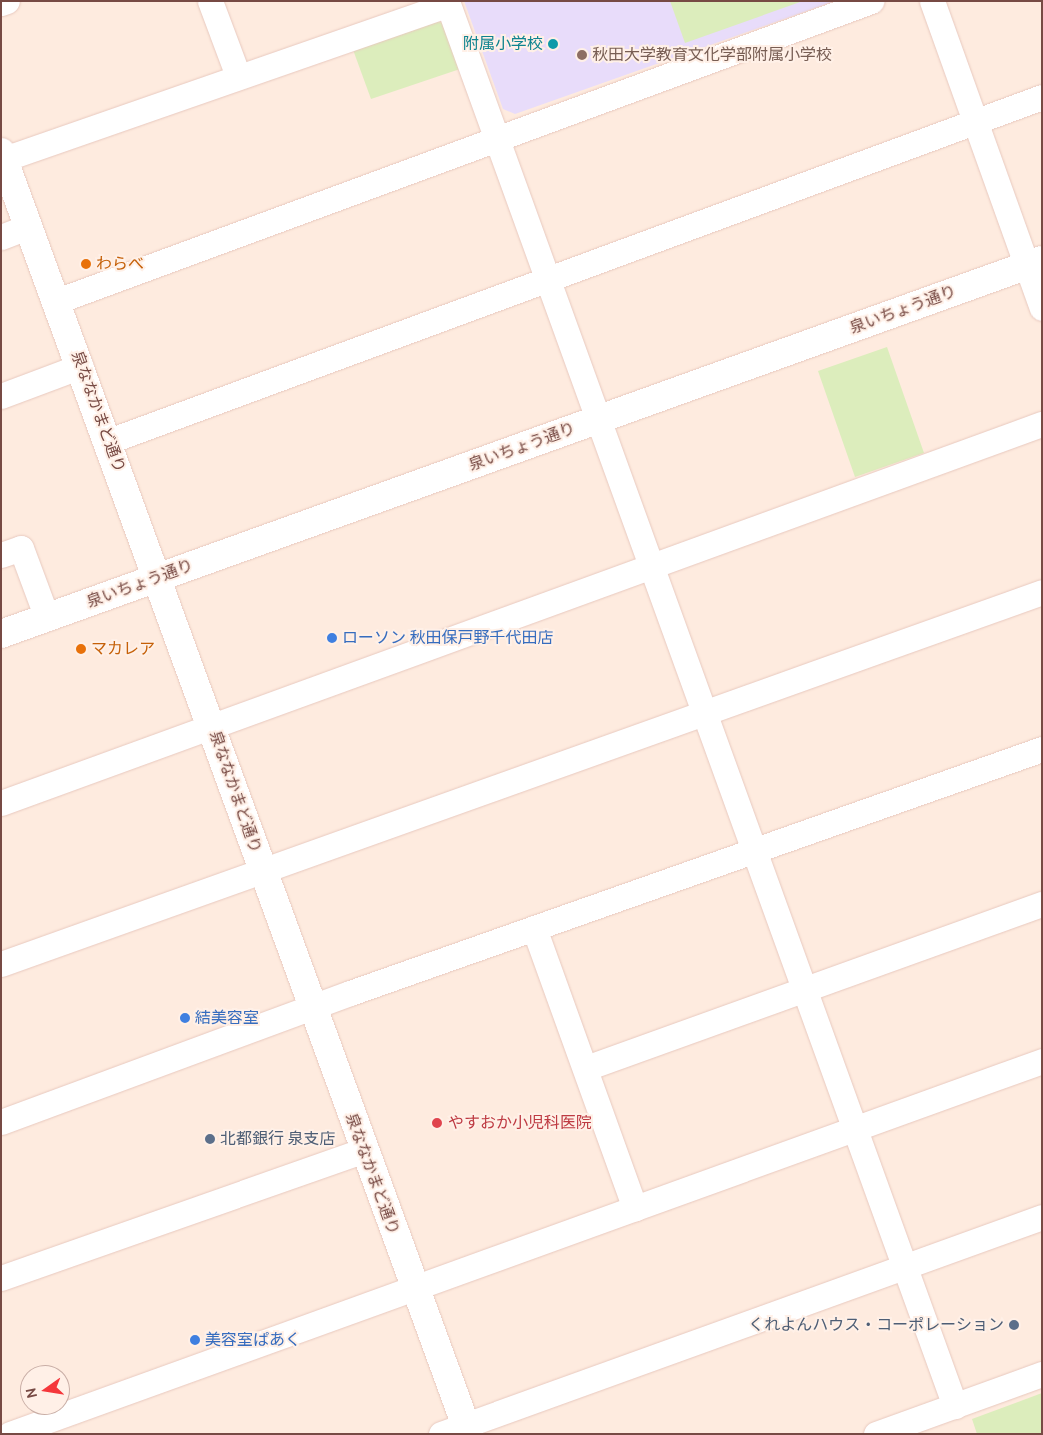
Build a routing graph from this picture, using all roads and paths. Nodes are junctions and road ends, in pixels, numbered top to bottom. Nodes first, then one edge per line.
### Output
1 (7, 1) edge
2 (210, 1) edge
3 (871, 1) edge
4 (932, 1) edge
5 (1, 3) edge
6 (238, 76) junction
7 (1042, 97) edge
8 (975, 122) junction
9 (498, 138) junction
10 (3, 155) edge
11 (30, 226) junction
12 (1, 237) edge
13 (1035, 262) edge
14 (549, 280) junction
15 (57, 301) junction
16 (1042, 308) edge
17 (82, 366) junction
18 (1, 396) edge
19 (598, 420) junction
20 (1042, 424) edge
21 (109, 441) junction
22 (1, 555) edge
23 (650, 565) junction
24 (157, 578) junction
25 (1042, 592) edge
26 (47, 618) junction
27 (1, 634) edge
28 (704, 712) junction
29 (211, 724) junction
30 (1042, 750) edge
31 (1, 802) edge
32 (753, 852) junction
33 (263, 870) junction
34 (1042, 904) edge
35 (534, 928) junction
36 (1, 964) edge
37 (804, 990) junction
38 (311, 1008) junction
39 (1042, 1061) edge
40 (586, 1068) junction
41 (1, 1122) edge
42 (854, 1129) junction
43 (364, 1150) junction
44 (635, 1208) junction
45 (1042, 1217) edge
46 (905, 1266) junction
47 (1, 1278) edge
48 (414, 1287) junction
49 (1042, 1374) edge
50 (955, 1406) junction
51 (458, 1431) edge
52 (10, 1434) edge
53 (876, 1434) edge

1 - 5 street
2 - 6 street
3 - 9 street
4 - 8 street
6 - 9 street
6 - 10 street
7 - 8 street
8 - 13 street
8 - 14 street
9 - 14 street
9 - 15 street
10 - 11 street, 泉ななかまど通り
11 - 12 street
11 - 15 street, 泉ななかまど通り
13 - 16 street
13 - 19 street, 泉いちょう通り
14 - 19 street
14 - 21 street
15 - 17 street, 泉ななかまど通り
17 - 18 street
17 - 21 street, 泉ななかまど通り
19 - 23 street
19 - 24 street, 泉いちょう通り
20 - 23 street
21 - 24 street, 泉ななかまど通り
22 - 26 street
23 - 28 street
23 - 29 street
24 - 26 street, 泉いちょう通り
24 - 29 street, 泉ななかまど通り
25 - 28 street
26 - 27 street, 泉いちょう通り
28 - 32 street
28 - 33 street
29 - 31 street
29 - 33 street, 泉ななかまど通り
30 - 32 street
32 - 35 street
32 - 37 street
33 - 36 street
33 - 38 street, 泉ななかまど通り
34 - 37 street
35 - 38 street
35 - 40 street
37 - 40 street
37 - 42 street
38 - 41 street
38 - 43 street, 泉ななかまど通り
39 - 42 street
40 - 44 street
42 - 44 street
42 - 46 street
43 - 47 street
43 - 48 street, 泉ななかまど通り
44 - 48 street
45 - 46 street
46 - 50 street
46 - 51 street
48 - 51 street, 泉ななかまど通り
48 - 52 street
49 - 50 street
50 - 53 street

